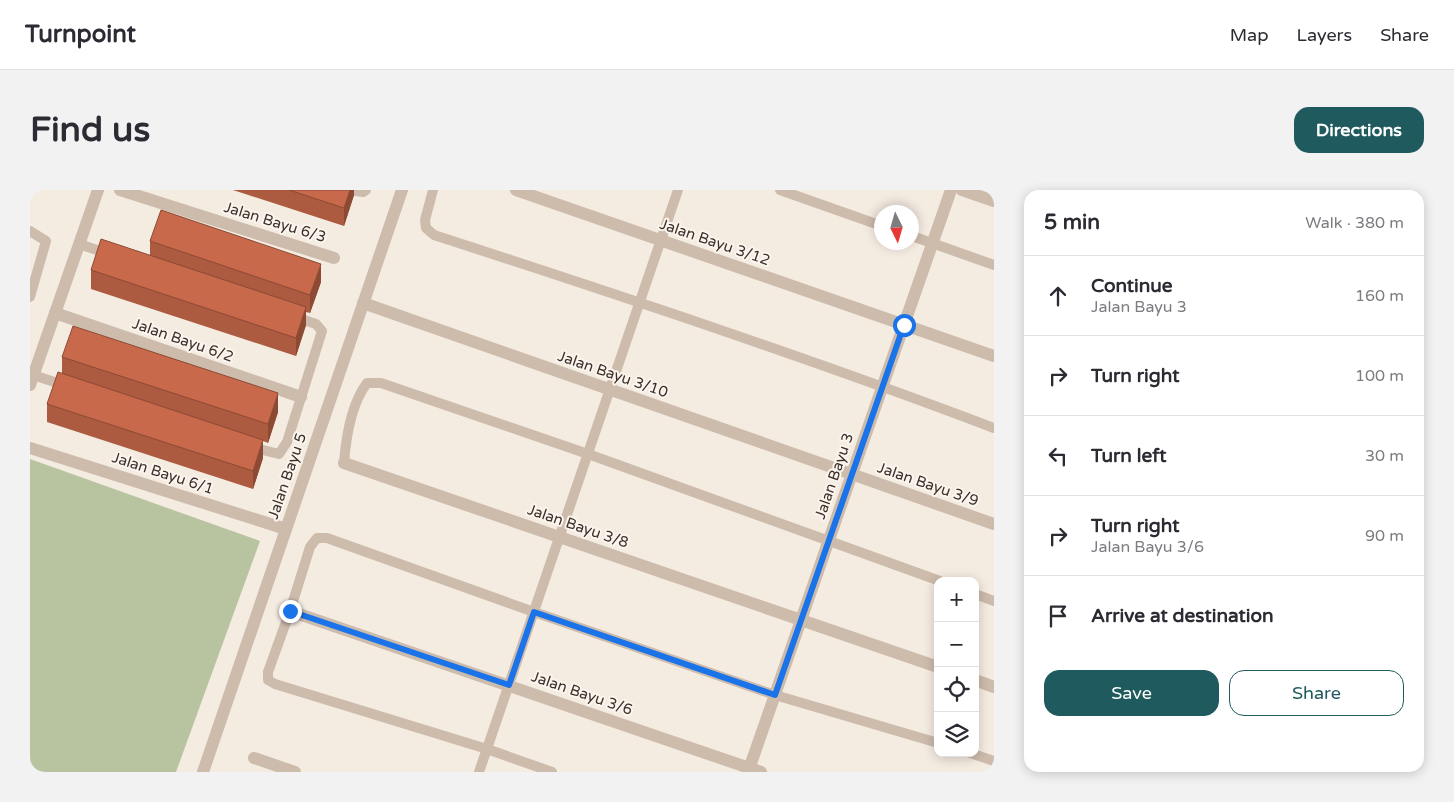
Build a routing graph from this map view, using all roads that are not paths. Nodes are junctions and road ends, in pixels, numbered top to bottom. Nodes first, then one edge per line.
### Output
1 (98, 190) edge
2 (120, 190) edge
3 (350, 190) edge
4 (366, 190) edge
5 (402, 190) edge
6 (433, 190) edge
7 (516, 190) edge
8 (678, 190) edge
9 (780, 190) edge
10 (951, 190) edge
11 (962, 190) edge
12 (994, 201) edge
13 (874, 223) edge
14 (30, 231) edge
15 (919, 239) edge
16 (661, 240) junction
17 (79, 244) junction
18 (932, 244) junction
19 (115, 256) edge
20 (334, 258) dead end
21 (994, 265) edge
22 (30, 297) edge
23 (640, 302) junction
24 (363, 303) junction
25 (55, 313) junction
26 (289, 315) edge
27 (904, 325) junction
28 (994, 356) edge
29 (32, 380) edge
30 (883, 386) junction
31 (80, 390) edge
32 (610, 390) junction
33 (301, 397) junction
34 (994, 428) edge
35 (236, 442) edge
36 (30, 448) edge
37 (588, 454) junction
38 (344, 463) joint
39 (852, 474) junction
40 (994, 524) edge
41 (286, 529) junction
42 (560, 537) junction
43 (829, 541) junction
44 (934, 579) edge
45 (979, 595) edge
46 (994, 601) edge
47 (290, 611) junction
48 (534, 612) junction
49 (801, 620) junction
50 (934, 666) edge
51 (979, 681) edge
52 (509, 685) junction
53 (994, 686) edge
54 (775, 695) junction
55 (934, 743) edge
56 (487, 750) junction
57 (979, 756) edge
58 (254, 758) dead end
59 (994, 761) edge
60 (753, 771) edge
61 (203, 772) edge
62 (295, 772) edge
63 (479, 772) edge
64 (552, 772) edge

1 - 17 street
2 - 20 street, Jalan Bayu 6/3
3 - 4 lane
5 - 24 street, Jalan Bayu 5
6 - 23 lane
7 - 16 street, Jalan Bayu 3/12
8 - 16 lane
9 - 13 lane
10 - 18 street, Jalan Bayu 3
11 - 12 street
14 - 22 lane
15 - 18 lane
16 - 23 lane
16 - 27 street, Jalan Bayu 3/12
17 - 19 lane
17 - 25 street
18 - 21 lane
18 - 27 street, Jalan Bayu 3
23 - 30 lane
23 - 32 lane
24 - 32 street, Jalan Bayu 3/10
24 - 41 street, Jalan Bayu 5
25 - 29 street
25 - 33 street, Jalan Bayu 6/2
26 - 33 lane
27 - 28 street, Jalan Bayu 3/12
27 - 30 street, Jalan Bayu 3
29 - 31 lane
30 - 34 lane
30 - 39 street, Jalan Bayu 3
32 - 37 lane
32 - 39 street, Jalan Bayu 3/10
33 - 35 lane
36 - 41 street, Jalan Bayu 6/1
37 - 38 lane
37 - 42 lane
37 - 43 lane
38 - 42 street, Jalan Bayu 3/8
39 - 40 street, Jalan Bayu 3/9
39 - 43 street, Jalan Bayu 3
41 - 61 street, Jalan Bayu 5
42 - 48 lane
42 - 49 street, Jalan Bayu 3/8
43 - 44 lane
43 - 49 street, Jalan Bayu 3
45 - 46 lane
47 - 48 lane
47 - 52 street, Jalan Bayu 3/6
47 - 56 lane
48 - 52 lane
48 - 54 lane
49 - 50 street, Jalan Bayu 3/8
49 - 54 street, Jalan Bayu 3
51 - 53 street
52 - 56 lane
52 - 60 street, Jalan Bayu 3/6
54 - 55 lane
54 - 60 street, Jalan Bayu 3
56 - 63 lane
56 - 64 lane
57 - 59 lane
58 - 62 street

